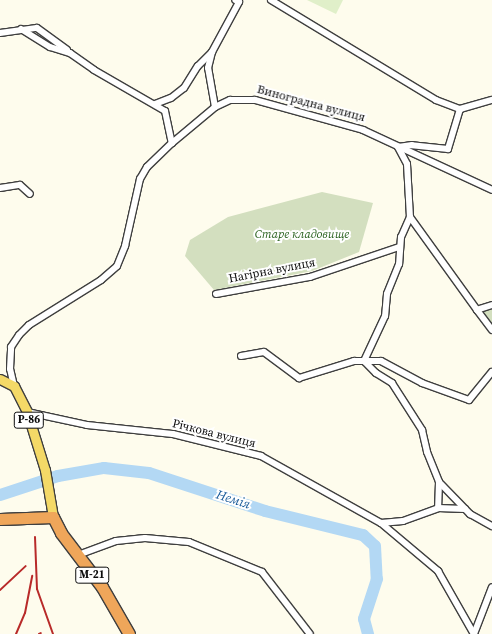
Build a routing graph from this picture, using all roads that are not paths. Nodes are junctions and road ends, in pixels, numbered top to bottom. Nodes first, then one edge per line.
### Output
1 (271, 0) edge
2 (238, 1) edge
3 (21, 29) junction
4 (0, 33) edge
5 (212, 52) junction
6 (70, 53) junction
7 (492, 100) edge
8 (155, 104) junction
9 (216, 107) junction
10 (460, 109) junction
11 (172, 142) junction
12 (398, 147) junction
13 (0, 188) edge
14 (492, 190) edge
15 (30, 194) dead end
16 (410, 217) junction
17 (399, 247) junction
18 (216, 294) dead end
19 (492, 305) edge
20 (477, 310) junction
21 (492, 330) edge
22 (241, 356) dead end
23 (364, 361) junction
24 (492, 372) edge
25 (0, 379) edge
26 (14, 386) junction
27 (27, 412) junction
28 (439, 482) junction
29 (438, 508) junction
30 (465, 509) junction
31 (53, 517) junction
32 (0, 519) edge
33 (381, 522) junction
34 (492, 526) edge
35 (78, 555) junction
36 (492, 588) edge
37 (129, 634) edge
38 (310, 634) edge
39 (474, 634) edge

1 - 10 street
2 - 5 street
3 - 4 street
3 - 6 street
3 - 6 street
5 - 8 street
5 - 9 street
6 - 8 street
7 - 10 street
8 - 11 street
9 - 11 street, Виноградна вулиця
9 - 12 street, Виноградна вулиця
10 - 12 street
11 - 26 street, Виноградна вулиця
12 - 14 street, Виноградна вулиця
12 - 16 street
13 - 15 street
16 - 17 street
16 - 20 street
17 - 18 street, Нагірна вулиця
17 - 23 street
19 - 20 street
20 - 21 street
22 - 23 street
23 - 24 street
23 - 28 street
25 - 26 main road
26 - 27 main road, Р-86
27 - 31 main road, Р-86
27 - 33 street, Річкова вулиця
28 - 29 street
28 - 30 street
29 - 30 street
29 - 33 street
30 - 34 street
31 - 32 highway
31 - 35 highway, М-21
33 - 39 street, Річкова вулиця
35 - 37 highway, М-21
35 - 38 street
36 - 39 street, Річкова вулиця

